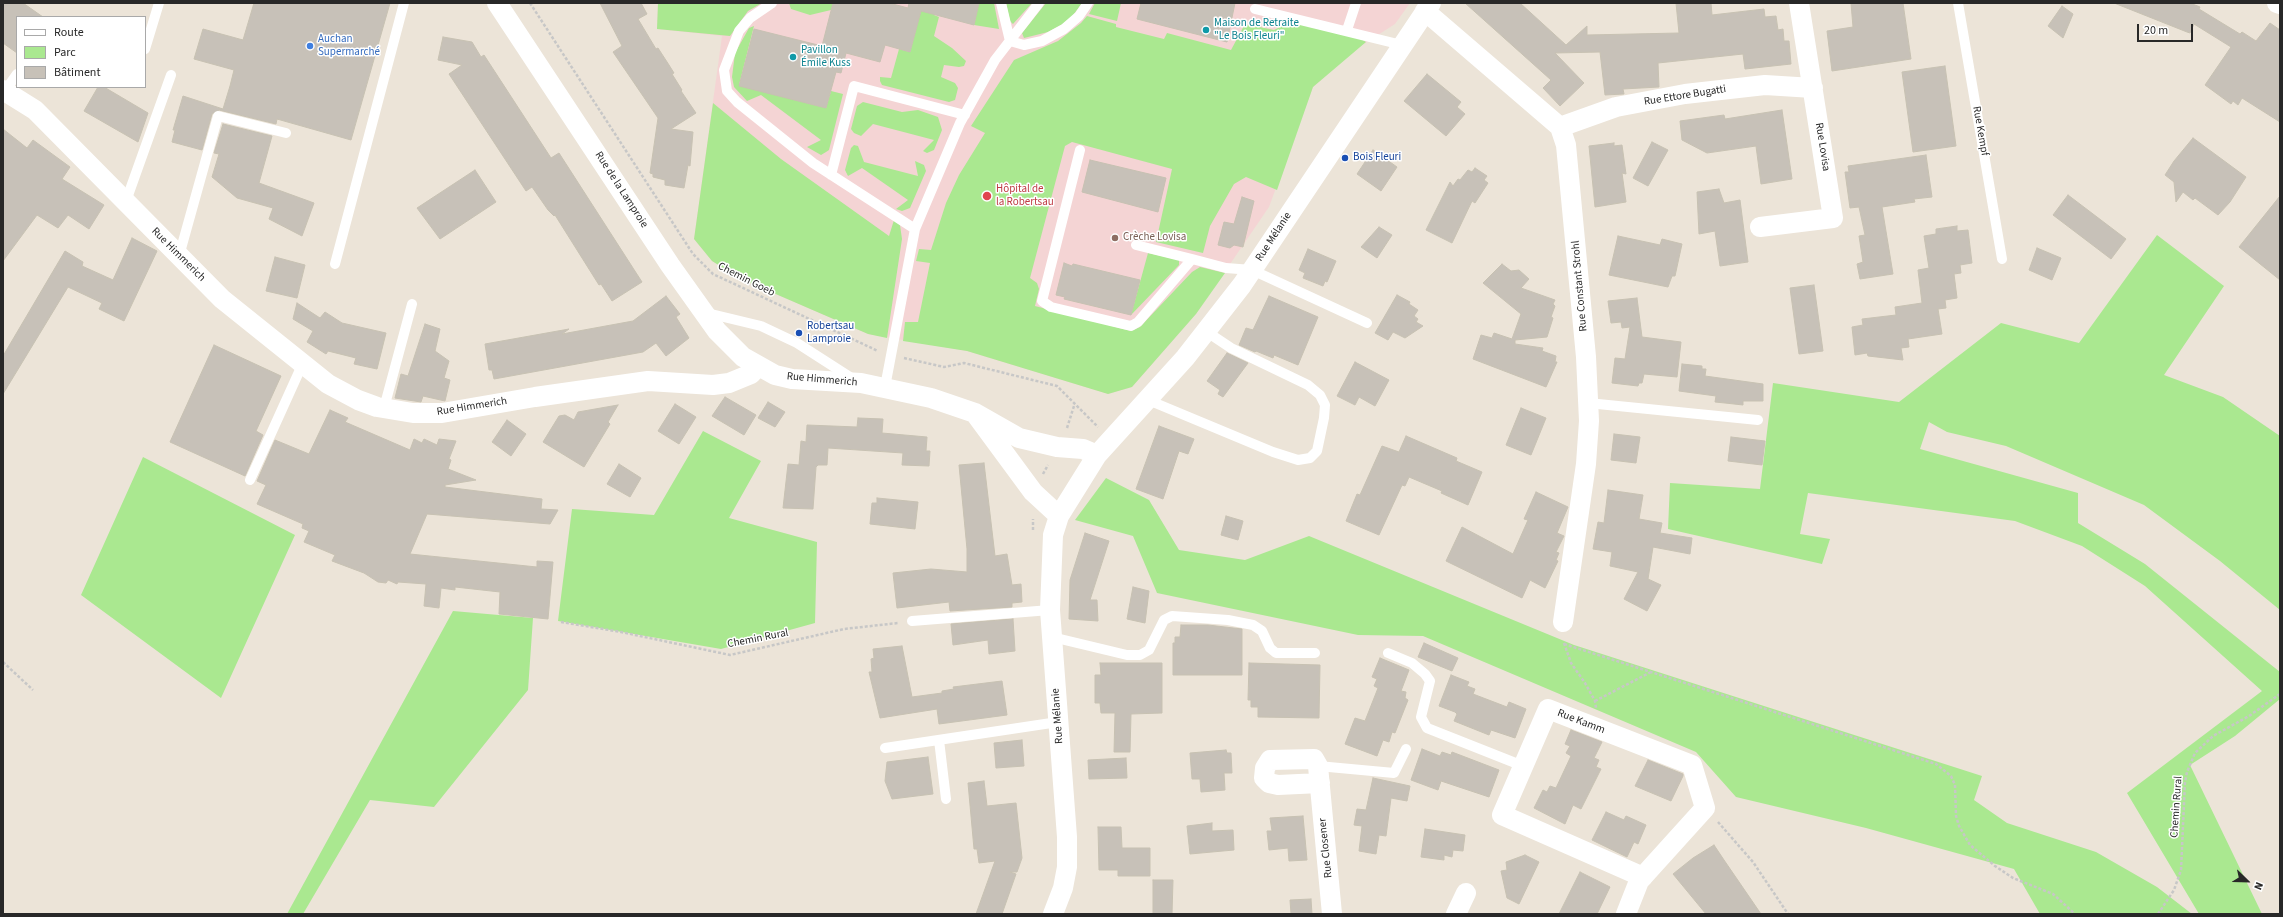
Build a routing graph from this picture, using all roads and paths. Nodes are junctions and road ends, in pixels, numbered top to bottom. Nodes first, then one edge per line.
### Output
1 (159, 3) edge
2 (404, 3) edge
3 (530, 3) edge
4 (772, 3) edge
5 (1001, 3) edge
6 (1039, 3) edge
7 (1088, 3) edge
8 (1356, 3) edge
9 (1799, 3) edge
10 (1958, 3) edge
11 (2277, 3) edge
12 (2280, 4) edge
13 (503, 5) edge
14 (1428, 7) edge
15 (1255, 9) dead end
16 (1347, 30) junction
17 (1010, 41) junction
18 (1402, 45) junction
19 (146, 46) edge
20 (16, 75) edge
21 (171, 75) dead end
22 (1812, 88) junction
23 (4, 90) edge
24 (965, 115) junction
25 (1560, 127) junction
26 (286, 133) dead end
27 (1080, 150) dead end
28 (831, 175) junction
29 (126, 202) junction
30 (1760, 227) dead end
31 (915, 230) junction
32 (1136, 245) dead end
33 (179, 256) junction
34 (1192, 259) junction
35 (2002, 259) dead end
36 (334, 264) dead end
37 (1252, 270) junction
38 (412, 304) dead end
39 (705, 313) junction
40 (1367, 323) dead end
41 (1207, 332) junction
42 (892, 356) junction
43 (303, 363) junction
44 (758, 366) junction
45 (861, 383) junction
46 (885, 387) junction
47 (1148, 400) junction
48 (1588, 403) junction
49 (384, 408) junction
50 (975, 412) junction
51 (1758, 420) dead end
52 (1112, 439) junction
53 (1097, 455) junction
54 (250, 480) dead end
55 (1059, 516) junction
56 (1050, 610) junction
57 (912, 621) joint
58 (561, 622) dead end
59 (1563, 622) dead end
60 (1052, 638) junction
61 (1315, 652) dead end
62 (1388, 653) dead end
63 (3, 662) edge
64 (1651, 672) junction
65 (32, 690) dead end
66 (2280, 694) edge
67 (1595, 701) junction
68 (1058, 722) junction
69 (1598, 728) junction
70 (939, 740) junction
71 (885, 748) dead end
72 (1406, 749) dead end
73 (1524, 766) junction
74 (1319, 774) joint
75 (946, 799) dead end
76 (1704, 808) junction
77 (1643, 877) junction
78 (1466, 893) dead end
79 (1053, 914) edge
80 (1332, 914) edge
81 (1456, 914) edge
82 (1626, 914) edge
83 (1788, 914) edge
84 (2075, 914) edge
85 (2158, 914) edge

1 - 19 lane
2 - 36 lane
3 - 42 path, Chemin Goeb
4 - 28 lane
5 - 17 lane
6 - 17 lane
7 - 17 lane
8 - 16 lane
9 - 22 street, Rue Lovisa
10 - 35 lane, Rue Kempf
11 - 12 street
13 - 39 street, Rue de la Lamproie
14 - 18 street, Rue Mélanie
14 - 25 street
15 - 16 lane
16 - 18 lane
17 - 24 lane
18 - 37 street, Rue Mélanie
20 - 23 lane
21 - 29 lane
22 - 25 street, Rue Ettore Bugatti
22 - 30 street, Rue Lovisa
23 - 29 street, Rue Himmerich
24 - 28 lane
24 - 31 lane
25 - 48 street, Rue Constant Strohl
26 - 33 lane
27 - 34 lane
28 - 31 lane
29 - 33 street, Rue Himmerich
31 - 42 lane
32 - 34 lane
33 - 43 street, Rue Himmerich
34 - 37 lane
37 - 40 lane
37 - 41 street, Rue Mélanie
38 - 49 lane
39 - 44 street, Rue de la Lamproie
39 - 45 lane
41 - 47 street, Rue Mélanie
41 - 47 lane
42 - 46 lane
42 - 52 path, Chemin Goeb
43 - 49 street, Rue Himmerich
43 - 54 lane
44 - 45 street, Rue Himmerich
44 - 49 street, Rue Himmerich
45 - 46 street, Rue Himmerich
46 - 50 street, Rue Himmerich
47 - 52 street, Rue Mélanie
48 - 51 lane
48 - 59 street, Rue Constant Strohl
50 - 53 street, Rue Himmerich
50 - 55 street
52 - 53 street, Rue Mélanie
53 - 55 street, Rue Mélanie
55 - 56 street, Rue Mélanie
56 - 57 lane
56 - 60 street, Rue Mélanie
57 - 58 path, Chemin Rural
60 - 61 lane
60 - 68 street, Rue Mélanie
62 - 73 lane
63 - 65 path
64 - 67 path
64 - 67 path
64 - 84 path
66 - 85 path, Chemin Rural
67 - 69 path
68 - 70 lane
68 - 79 street, Rue Mélanie
69 - 73 street, Rue Kamm
69 - 76 street, Rue Kamm
70 - 71 lane
70 - 75 lane
72 - 74 lane
73 - 77 street, Rue Kamm
74 - 80 street, Rue Closener
76 - 77 street
76 - 83 path
77 - 82 street
78 - 81 street

